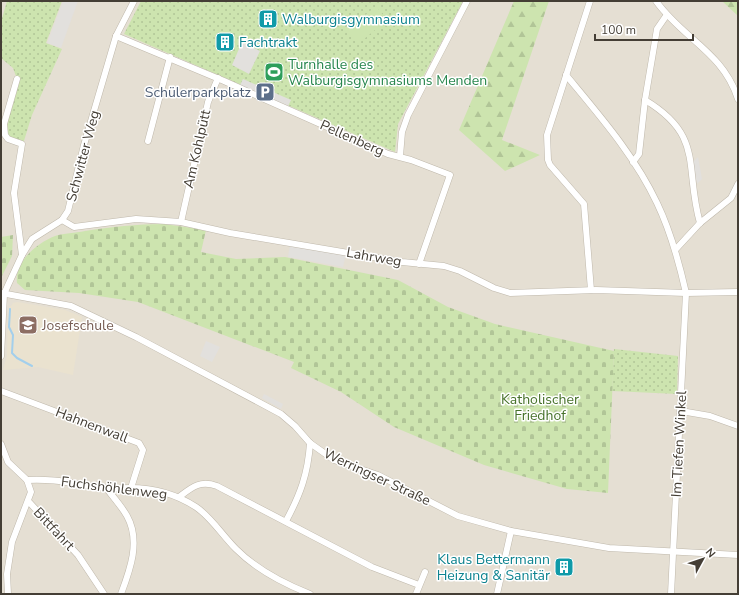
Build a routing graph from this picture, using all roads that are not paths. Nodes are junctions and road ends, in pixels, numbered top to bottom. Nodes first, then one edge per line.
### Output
1 (134, 1) edge
2 (467, 1) edge
3 (590, 1) edge
4 (656, 1) edge
5 (666, 16) junction
6 (116, 36) junction
7 (170, 57) junction
8 (566, 75) junction
9 (218, 78) junction
10 (17, 79) dead end
11 (738, 99) edge
12 (645, 100) junction
13 (148, 141) dead end
14 (400, 156) junction
15 (633, 162) junction
16 (738, 184) edge
17 (62, 220) junction
18 (181, 222) junction
19 (700, 223) junction
20 (676, 248) junction
21 (22, 255) junction
22 (420, 264) junction
23 (591, 290) junction
24 (738, 292) edge
25 (2, 293) edge
26 (686, 293) junction
27 (1, 327) edge
28 (1, 356) edge
29 (1, 391) edge
30 (681, 411) junction
31 (738, 426) edge
32 (310, 443) junction
33 (1, 448) edge
34 (27, 480) junction
35 (131, 488) junction
36 (107, 489) junction
37 (179, 497) junction
38 (29, 502) junction
39 (286, 521) junction
40 (511, 531) junction
41 (674, 552) junction
42 (738, 555) edge
43 (424, 572) dead end
44 (419, 585) junction
45 (8, 594) edge
46 (104, 594) edge
47 (121, 594) edge
48 (310, 594) edge
49 (416, 594) edge
50 (497, 594) edge
51 (671, 594) edge

1 - 6 street, Schwitter Weg
2 - 14 street
3 - 8 street
4 - 5 street
5 - 11 street
5 - 12 street
6 - 7 street, Pellenberg
6 - 17 street, Schwitter Weg
7 - 9 street, Pellenberg
7 - 13 street
8 - 15 street, Im Tiefen Winkel
8 - 23 street
9 - 14 street, Pellenberg
9 - 18 street, Am Kohlpütt
10 - 21 street
12 - 15 street
12 - 19 street
14 - 22 street, Pellenberg
15 - 20 street, Im Tiefen Winkel
16 - 19 street
17 - 18 street, Lahrweg
17 - 21 street, Schwitter Weg
18 - 22 street, Lahrweg
19 - 20 street
20 - 26 street, Im Tiefen Winkel
21 - 25 street, Schwitter Weg
22 - 23 street, Lahrweg
23 - 26 street, Lahrweg
24 - 26 street, Lahrweg
25 - 27 street, Schwitter Weg
25 - 32 street, Werringser Straße
26 - 30 street, Im Tiefen Winkel
27 - 28 street, Schwitter Weg
29 - 35 street, Hahnenwall
30 - 31 street
30 - 41 street, Im Tiefen Winkel
32 - 39 street
32 - 40 street, Werringser Straße
33 - 34 street
34 - 36 street, Fuchshöhlenweg
34 - 38 street, Bittfahrt
35 - 36 street, Fuchshöhlenweg
35 - 37 street, Fuchshöhlenweg
36 - 47 street
37 - 39 street
37 - 48 street, Fuchshöhlenweg
38 - 45 street
38 - 46 street, Bittfahrt
39 - 44 street
40 - 41 street, Werringser Straße
40 - 50 street
41 - 42 street, Werringser Straße
41 - 51 street, Im Tiefen Winkel
43 - 44 street
44 - 49 street

